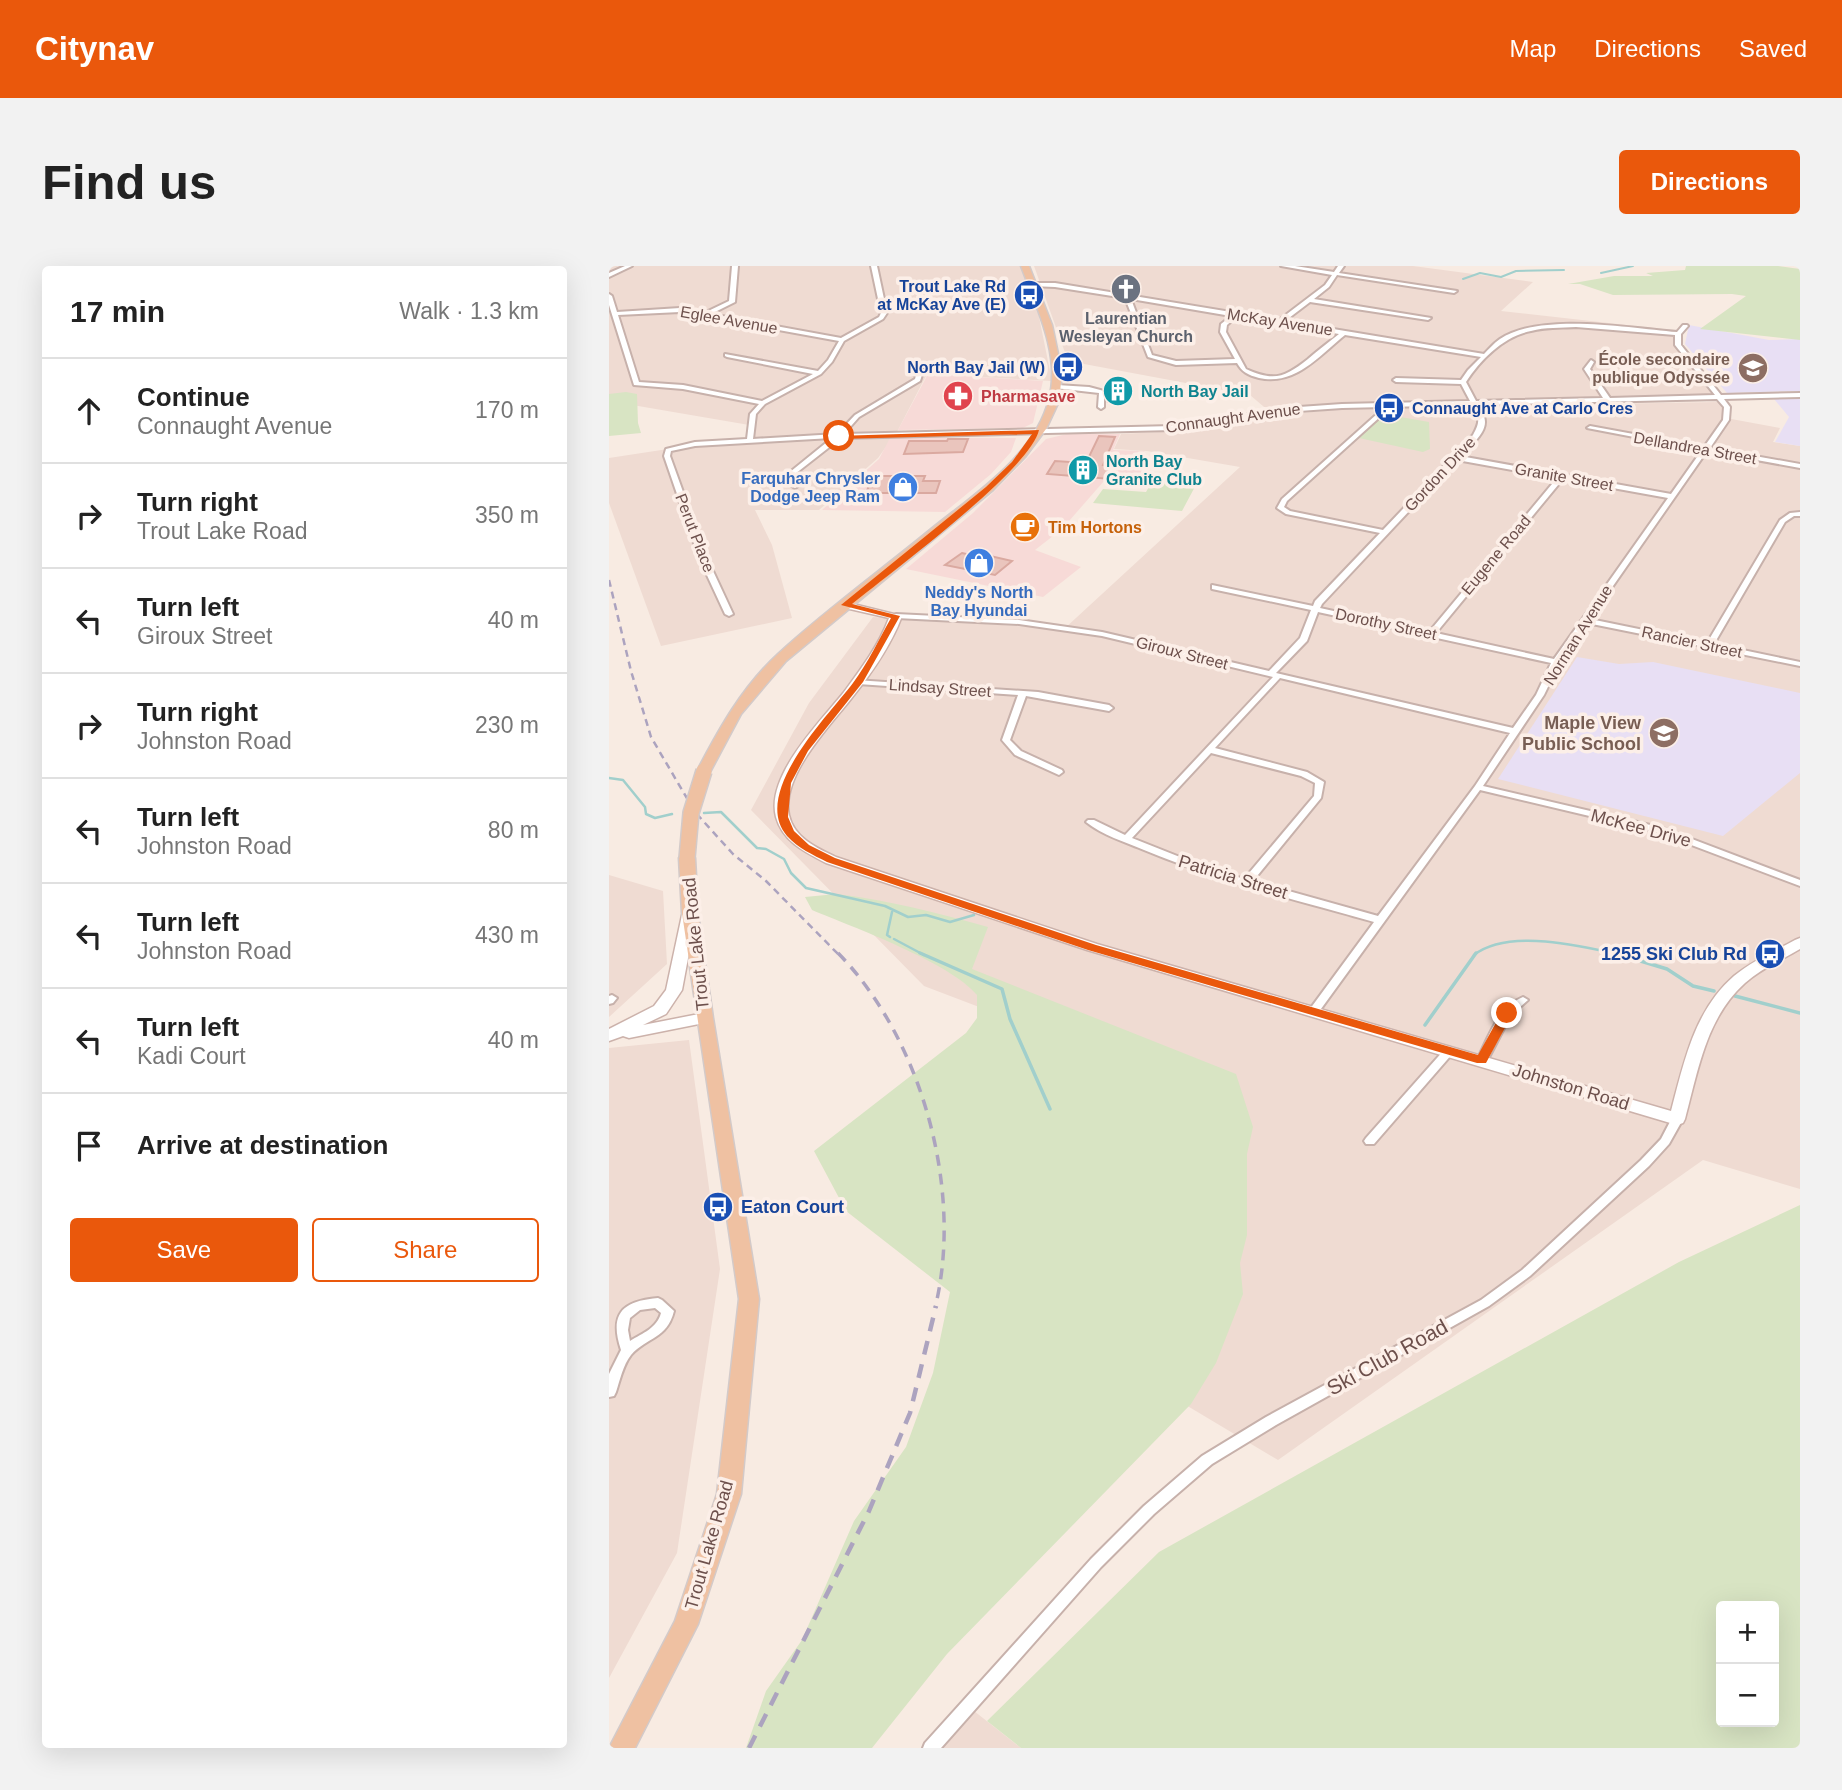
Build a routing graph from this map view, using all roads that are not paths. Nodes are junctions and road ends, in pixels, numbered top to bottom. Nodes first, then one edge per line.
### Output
1 (629, 266) edge
2 (735, 266) edge
3 (874, 266) edge
4 (1025, 266) edge
5 (1284, 266) edge
6 (1341, 266) edge
7 (1337, 274) junction
8 (609, 275) edge
9 (1033, 285) junction
10 (1454, 291) dead end
11 (609, 296) edge
12 (1127, 297) junction
13 (1310, 300) junction
14 (615, 314) junction
15 (706, 314) junction
16 (1235, 315) junction
17 (1428, 318) dead end
18 (1279, 323) junction
19 (1685, 326) dead end
20 (1343, 333) junction
21 (1678, 334) junction
22 (842, 340) junction
23 (727, 355) dead end
24 (1485, 356) junction
25 (1239, 361) junction
26 (1591, 362) dead end
27 (918, 366) dead end
28 (819, 373) junction
29 (1397, 380) dead end
30 (1463, 382) junction
31 (1057, 387) junction
32 (1800, 395) edge
33 (1721, 398) junction
34 (1608, 400) junction
35 (1474, 402) junction
36 (763, 403) junction
37 (1101, 407) dead end
38 (1379, 415) dead end
39 (1590, 428) dead end
40 (1037, 432) junction
41 (839, 436) junction
42 (750, 440) junction
43 (1707, 450) junction
44 (666, 451) joint
45 (1458, 458) junction
46 (1800, 466) edge
47 (1562, 477) junction
48 (795, 486) dead end
49 (1671, 496) junction
50 (1800, 514) edge
51 (1384, 532) junction
52 (1215, 587) dead end
53 (845, 605) junction
54 (1315, 609) junction
55 (729, 614) dead end
56 (896, 616) junction
57 (1585, 620) junction
58 (1431, 634) junction
59 (1709, 645) junction
60 (1556, 662) junction
61 (1800, 664) edge
62 (1274, 675) junction
63 (858, 682) junction
64 (1023, 693) junction
65 (1109, 708) dead end
66 (1514, 731) junction
67 (1211, 750) junction
68 (1059, 772) dead end
69 (1478, 787) junction
70 (1091, 822) dead end
71 (1125, 840) junction
72 (1247, 882) junction
73 (1800, 883) edge
74 (690, 913) junction
75 (1380, 920) junction
76 (1800, 943) edge
77 (1523, 1000) dead end
78 (1314, 1011) junction
79 (704, 1018) junction
80 (609, 1036) edge
81 (1449, 1051) junction
82 (1482, 1060) junction
83 (1677, 1119) junction
84 (1370, 1141) dead end
85 (627, 1350) dead end
86 (609, 1392) edge
87 (621, 1748) edge
88 (931, 1748) edge

1 - 8 street
2 - 15 street
3 - 22 street
4 - 9 main road, Trout Lake Road
5 - 7 street
6 - 7 street
7 - 10 street
7 - 13 street
9 - 12 street, McKay Avenue
9 - 31 main road, Trout Lake Road
11 - 14 street
12 - 16 street, McKay Avenue
12 - 25 street
13 - 17 street
13 - 18 street
14 - 15 street, Eglee Avenue
14 - 36 street
15 - 22 street, Eglee Avenue
16 - 18 street, McKay Avenue
16 - 25 street
18 - 20 street, McKay Avenue
19 - 21 street
20 - 24 street, McKay Avenue
20 - 25 street
21 - 24 street
21 - 33 street
22 - 28 street
23 - 28 street
24 - 30 street
26 - 34 street
27 - 41 street
28 - 36 street
29 - 30 street
30 - 35 street, Gordon Drive
31 - 37 street
31 - 40 main road, Trout Lake Road
32 - 33 street, Connaught Avenue
33 - 34 street, Connaught Avenue
33 - 43 street, Norman Avenue
34 - 35 street, Connaught Avenue
35 - 40 street, Connaught Avenue
35 - 45 street, Gordon Drive
36 - 42 street
38 - 51 street
39 - 43 street, Dellandrea Street
40 - 41 street, Connaught Avenue
40 - 53 main road, Trout Lake Road
41 - 42 street, Connaught Avenue
41 - 48 street
42 - 44 street, Connaught Avenue
43 - 46 street, Dellandrea Street
43 - 49 street, Norman Avenue
44 - 55 street, Perut Place
45 - 47 street, Granite Street
45 - 51 street, Gordon Drive
47 - 49 street, Granite Street
47 - 58 street, Eugene Road
49 - 57 street, Norman Avenue
50 - 59 street
51 - 54 street, Gordon Drive
52 - 54 street, Dorothy Street
53 - 56 street, Giroux Street
53 - 74 main road, Trout Lake Road, bridge
54 - 58 street, Dorothy Street
54 - 62 street, Gordon Drive
56 - 62 street, Giroux Street
56 - 63 street, Johnston Road
57 - 59 street, Rancier Street
57 - 60 street, Norman Avenue
58 - 60 street, Dorothy Street
59 - 61 street, Rancier Street
60 - 66 street, Norman Avenue
62 - 66 street, Giroux Street
62 - 67 street, Gordon Drive
63 - 64 street, Lindsay Street
63 - 78 street, Johnston Road
64 - 65 street, Lindsay Street
64 - 68 street
66 - 69 street, Norman Avenue
67 - 71 street, Gordon Drive
67 - 72 street
69 - 73 street, McKee Drive
69 - 75 street, Norman Avenue
70 - 71 street, Patricia Street
71 - 72 street, Patricia Street
72 - 75 street, Patricia Street
74 - 79 main road, Trout Lake Road
74 - 80 street
75 - 78 street, Norman Avenue
76 - 83 street, Ski Club Road
77 - 82 street
78 - 81 street, Johnston Road
79 - 80 street
79 - 87 main road, Trout Lake Road
81 - 82 street, Johnston Road
81 - 84 street
82 - 83 street, Johnston Road
83 - 88 street, Ski Club Road
85 - 86 street

